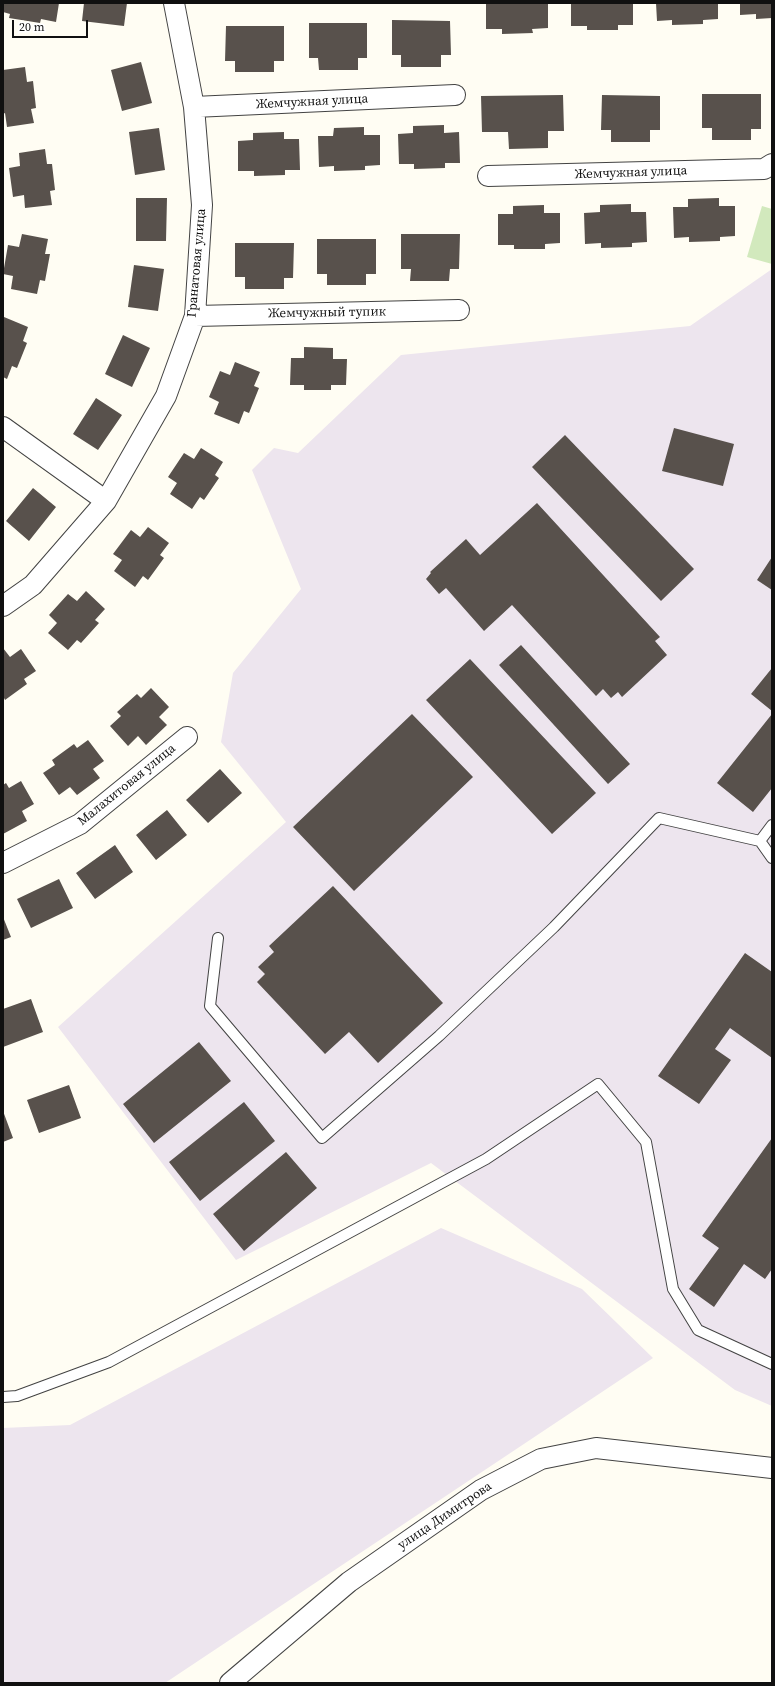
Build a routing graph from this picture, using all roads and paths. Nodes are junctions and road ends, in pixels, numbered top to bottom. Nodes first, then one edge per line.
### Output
1 (174, 3) edge
2 (455, 95) dead end
3 (194, 107) junction
4 (772, 164) edge
5 (488, 176) dead end
6 (459, 310) dead end
7 (195, 316) junction
8 (3, 428) edge
9 (106, 501) junction
10 (3, 606) edge
11 (186, 737) dead end
12 (772, 825) edge
13 (760, 841) junction
14 (772, 858) edge
15 (3, 863) edge
16 (218, 938) dead end
17 (772, 1364) edge
18 (3, 1397) edge
19 (772, 1468) edge
20 (230, 1683) edge

1 - 3 street, Гранатовая улица
2 - 3 street, Жемчужная улица
3 - 7 street, Гранатовая улица
4 - 5 street, Жемчужная улица
6 - 7 street, Жемчужный тупик
7 - 9 street, Гранатовая улица
8 - 9 street
9 - 10 street, Гранатовая улица
11 - 15 street, Малахитовая улица
12 - 13 lane
13 - 14 lane
13 - 16 lane
17 - 18 lane
19 - 20 street, улица Димитрова

